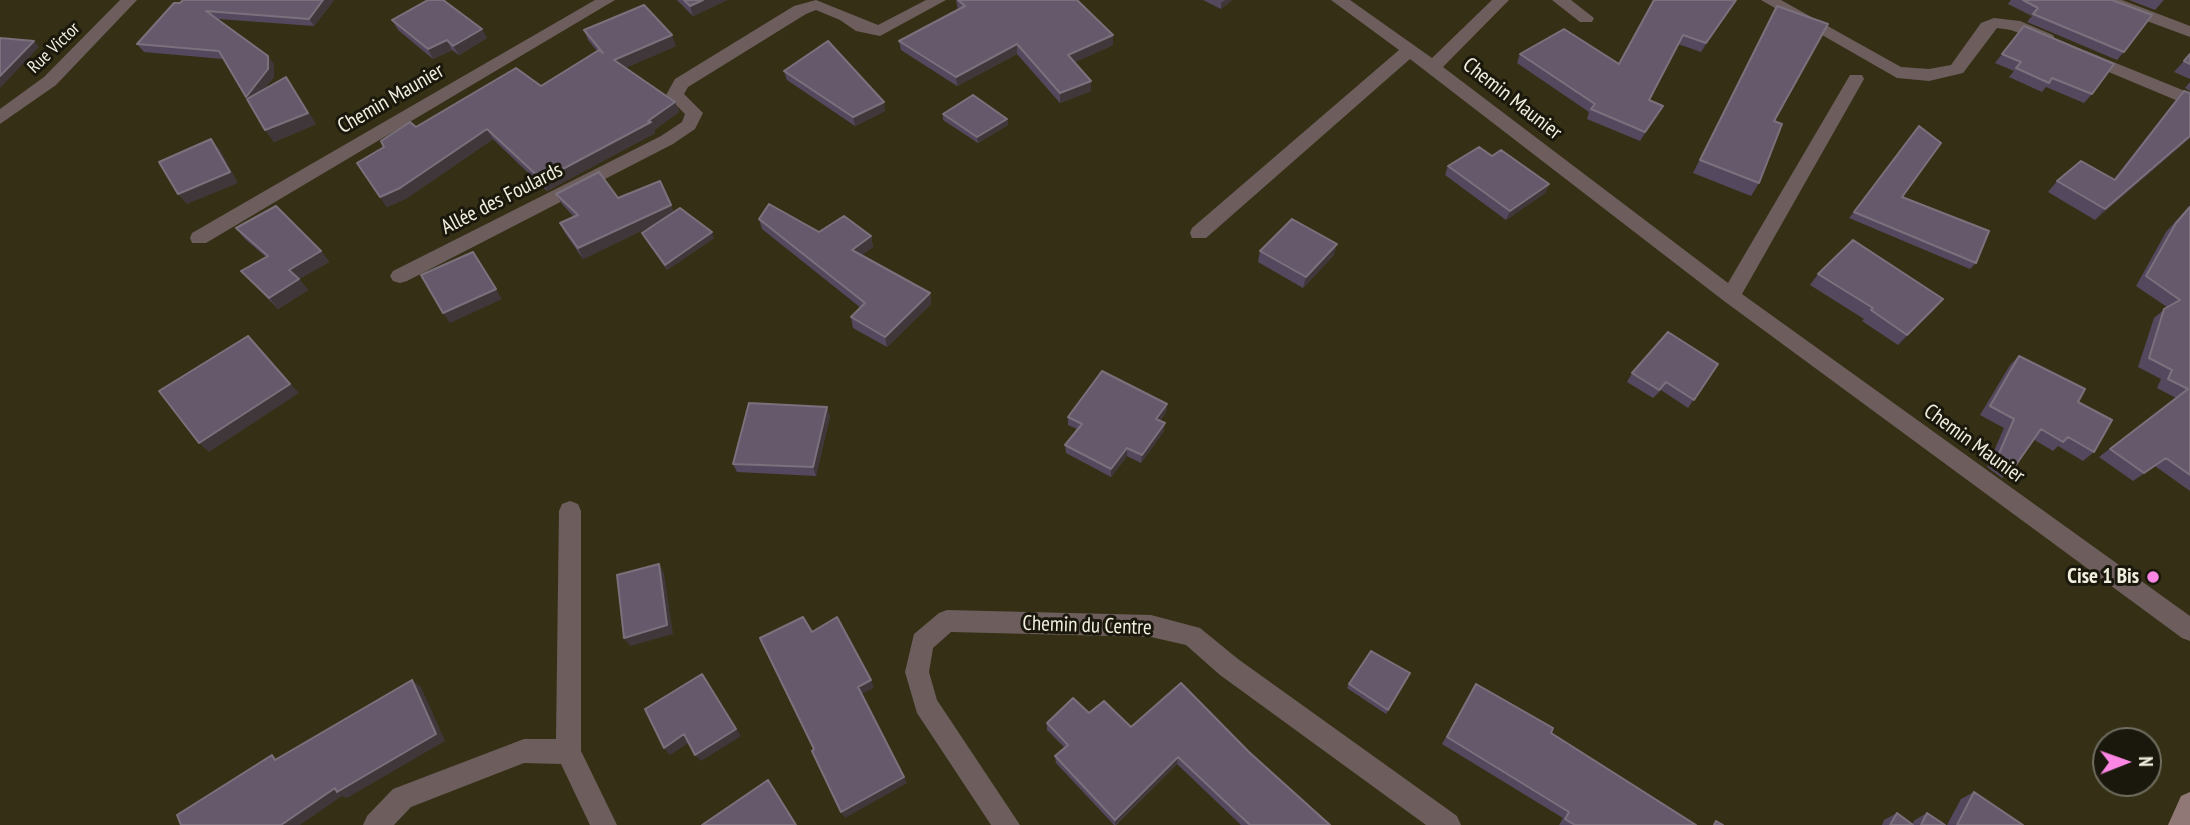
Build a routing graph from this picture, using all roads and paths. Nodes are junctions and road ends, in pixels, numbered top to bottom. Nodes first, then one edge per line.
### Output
1 (129, 0) edge
2 (607, 0) edge
3 (939, 0) edge
4 (1339, 0) edge
5 (1501, 0) edge
6 (1560, 0) edge
7 (1769, 0) edge
8 (2107, 0) edge
9 (1586, 18) dead end
10 (2190, 32) edge
11 (1410, 50) junction
12 (1433, 67) junction
13 (1856, 79) dead end
14 (2190, 100) edge
15 (0, 118) edge
16 (1199, 233) dead end
17 (199, 238) dead end
18 (400, 276) dead end
19 (1731, 296) junction
20 (570, 511) dead end
21 (2190, 630) edge
22 (568, 752) junction
23 (2190, 805) edge
24 (376, 825) edge
25 (604, 825) edge
26 (1007, 825) edge
27 (1448, 825) edge
28 (2181, 825) edge

1 - 15 street, Rue Victor
2 - 17 street, Chemin Maunier
3 - 18 street, Allée des Foulards
4 - 11 street, Chemin Maunier
5 - 12 street, Chemin Maunier
6 - 9 street
7 - 14 street
8 - 10 street
11 - 12 street, Chemin Maunier
11 - 16 street
12 - 19 street, Chemin Maunier
13 - 19 street
19 - 21 street, Chemin Maunier
20 - 22 street
22 - 24 street
22 - 25 street
23 - 28 street
26 - 27 street, Chemin du Centre

